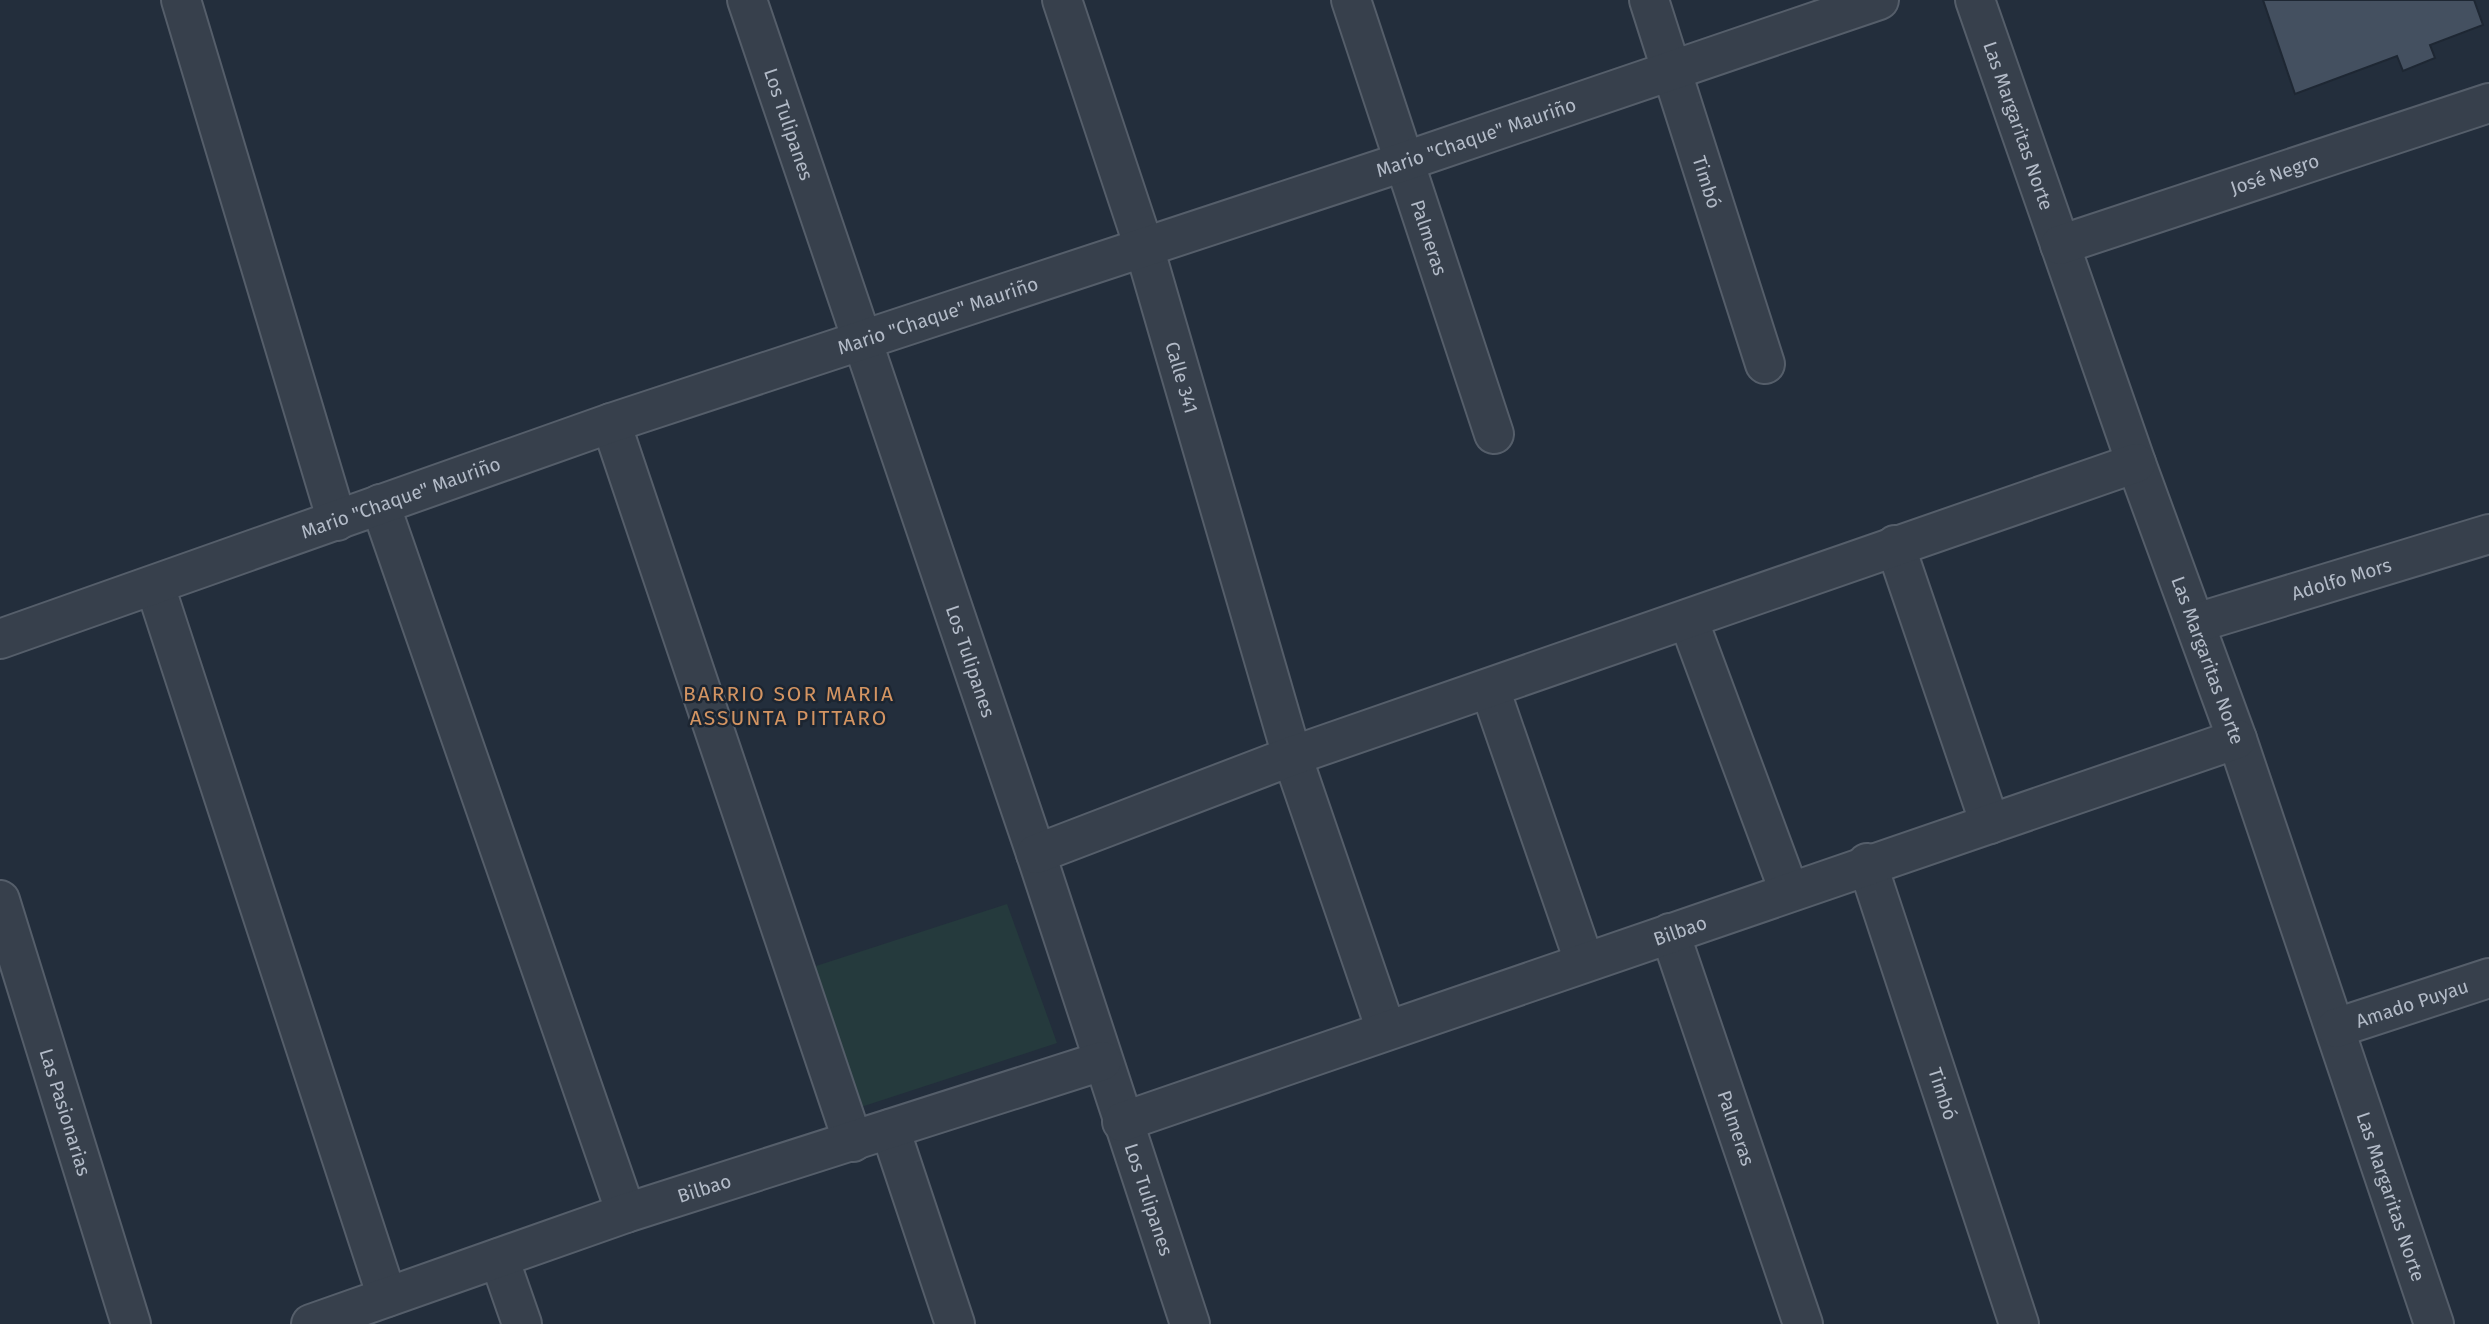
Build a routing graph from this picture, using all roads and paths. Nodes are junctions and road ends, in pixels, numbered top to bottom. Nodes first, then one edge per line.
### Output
1 (181, 0) edge
2 (747, 0) edge
3 (1062, 0) edge
4 (1351, 0) edge
5 (1649, 0) edge
6 (1879, 0) edge
7 (1975, 0) edge
8 (1672, 71) junction
9 (2489, 103) edge
10 (1403, 162) junction
11 (2060, 245) junction
12 (1144, 247) junction
13 (861, 339) junction
14 (1765, 364) dead end
15 (611, 424) junction
16 (1494, 434) dead end
17 (2136, 463) junction
18 (380, 504) junction
19 (337, 522) junction
20 (2489, 534) edge
21 (1895, 545) junction
22 (155, 586) junction
23 (1688, 620) junction
24 (2196, 623) junction
25 (0, 639) edge
26 (1490, 689) junction
27 (2237, 739) junction
28 (1292, 757) junction
29 (1990, 824) junction
30 (1036, 854) junction
31 (1867, 863) junction
32 (1789, 891) junction
33 (0, 900) edge
34 (1670, 933) junction
35 (1584, 961) junction
36 (2489, 978) edge
37 (2336, 1028) junction
38 (1386, 1030) junction
39 (1102, 1061) junction
40 (1122, 1122) junction
41 (890, 1129) junction
42 (853, 1142) junction
43 (626, 1213) junction
44 (499, 1258) junction
45 (387, 1297) junction
46 (131, 1324) edge
47 (311, 1324) edge
48 (522, 1324) edge
49 (955, 1324) edge
50 (1190, 1324) edge
51 (1803, 1324) edge
52 (2020, 1324) edge
53 (2434, 1324) edge

1 - 19 street
2 - 13 street, Los Tulipanes
3 - 12 street, Calle 341
4 - 10 street, Palmeras
5 - 8 street, Timbó
6 - 8 street, Mario "Chaque" Mauriño
7 - 11 street, Las Margaritas Norte
8 - 10 street, Mario "Chaque" Mauriño
8 - 14 street, Timbó
9 - 11 street, José Negro
10 - 12 street, Mario "Chaque" Mauriño
10 - 16 street, Palmeras
11 - 17 street, Las Margaritas Norte
12 - 13 street, Mario "Chaque" Mauriño
12 - 28 street, Calle 341
13 - 15 street, Mario "Chaque" Mauriño
13 - 30 street, Los Tulipanes
15 - 18 street, Mario "Chaque" Mauriño
15 - 42 street
17 - 21 street
17 - 24 street, Las Margaritas Norte
18 - 19 street, Mario "Chaque" Mauriño
18 - 43 street
19 - 22 street, Mario "Chaque" Mauriño
20 - 24 street, Adolfo Mors
21 - 23 street
21 - 29 street
22 - 25 street, Mario "Chaque" Mauriño
22 - 45 street
23 - 26 street
23 - 32 street
24 - 27 street, Las Margaritas Norte
26 - 28 street
26 - 35 street
27 - 29 street, Bilbao
27 - 37 street, Las Margaritas Norte
28 - 30 street
28 - 38 street, Calle 341
29 - 31 street, Bilbao
30 - 39 street, Los Tulipanes
31 - 32 street, Bilbao
31 - 52 street, Timbó
32 - 34 street, Bilbao
33 - 46 street, Las Pasionarias
34 - 35 street, Bilbao
34 - 51 street, Palmeras
35 - 38 street, Bilbao
36 - 37 street, Amado Puyau
37 - 53 street, Las Margaritas Norte
38 - 40 street, Bilbao
39 - 40 street, Los Tulipanes
39 - 41 street, Bilbao
40 - 50 street, Los Tulipanes
41 - 42 street, Bilbao
41 - 49 street
42 - 43 street, Bilbao
43 - 44 street, Bilbao
44 - 45 street, Bilbao
44 - 48 street
45 - 47 street, Bilbao

